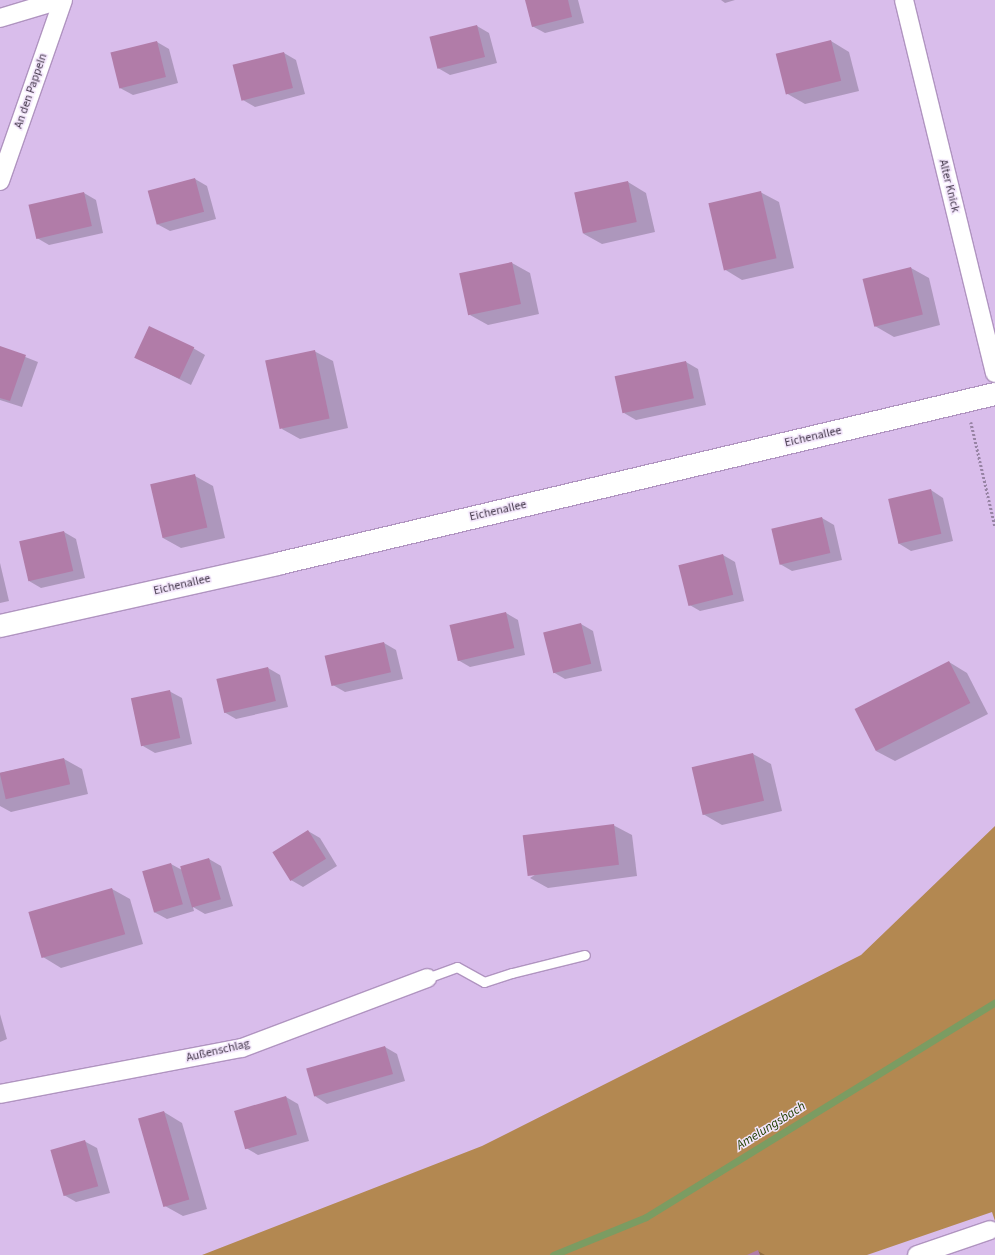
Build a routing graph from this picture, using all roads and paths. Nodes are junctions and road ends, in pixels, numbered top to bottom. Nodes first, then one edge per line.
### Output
1 (62, 0) edge
2 (904, 0) edge
3 (0, 18) edge
4 (0, 181) edge
5 (995, 373) edge
6 (995, 394) edge
7 (967, 400) junction
8 (995, 526) edge
9 (0, 626) edge
10 (585, 955) dead end
11 (427, 978) joint
12 (0, 1094) edge
13 (990, 1230) dead end
14 (917, 1255) edge

1 - 3 street
1 - 4 street, An den Pappeln
2 - 5 street, Alter Knick
6 - 7 street, Eichenallee
7 - 8 path
7 - 9 street, Eichenallee
10 - 11 lane
11 - 12 street, Außenschlag
13 - 14 street

